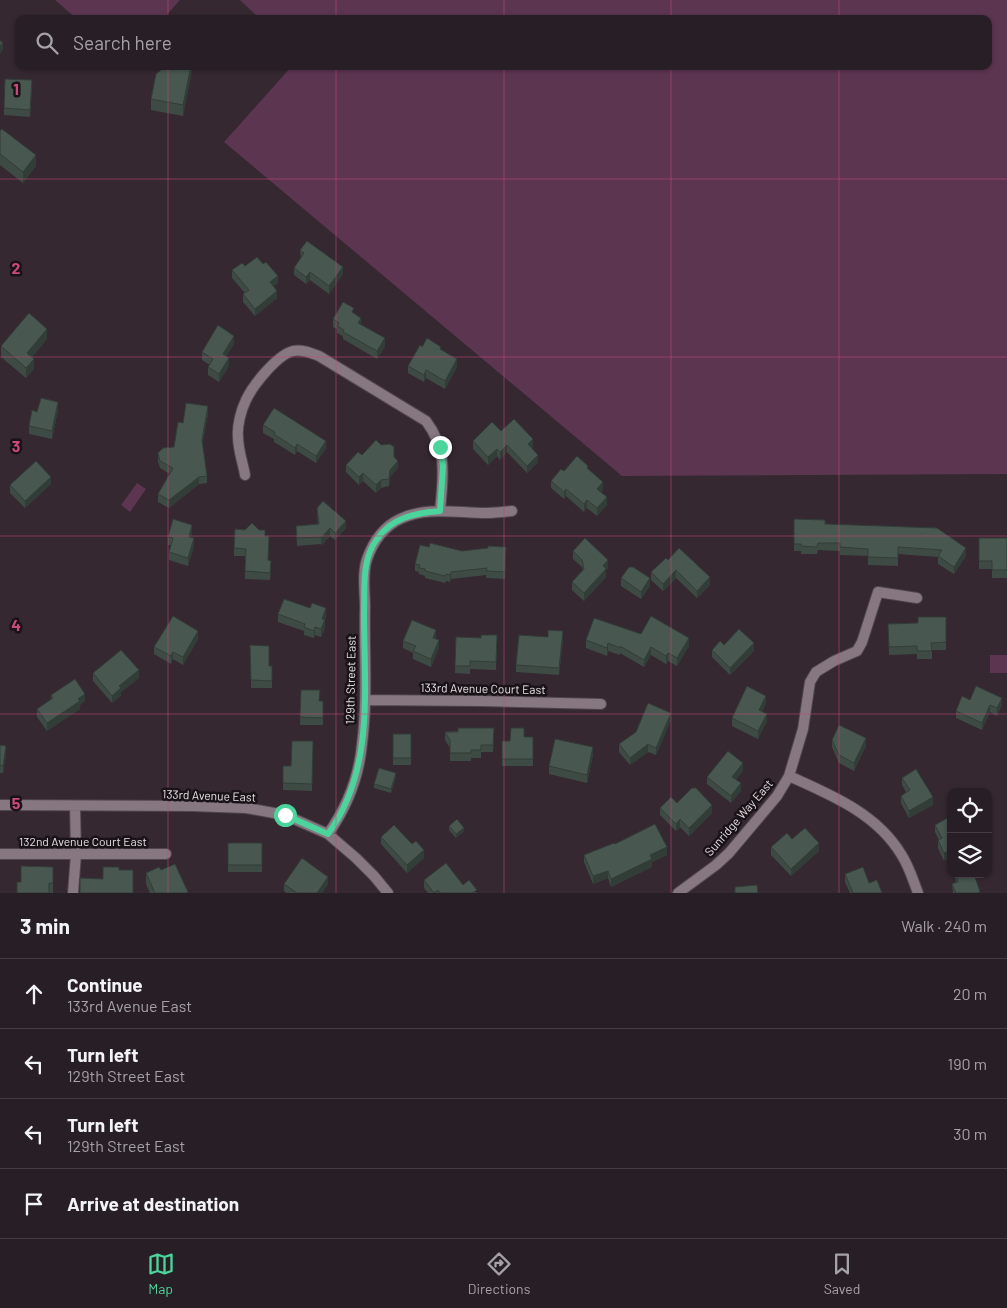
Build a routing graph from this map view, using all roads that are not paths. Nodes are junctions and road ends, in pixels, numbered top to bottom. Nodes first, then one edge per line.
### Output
1 (245, 475) dead end
2 (440, 511) junction
3 (512, 511) dead end
4 (918, 598) dead end
5 (365, 700) junction
6 (601, 704) dead end
7 (789, 776) junction
8 (0, 805) edge
9 (75, 806) junction
10 (328, 834) junction
11 (0, 854) edge
12 (76, 854) junction
13 (166, 854) dead end
14 (681, 892) edge
15 (73, 893) edge
16 (388, 893) edge
17 (918, 893) edge

1 - 2 street
2 - 3 street, 129th Street East
2 - 5 street, 129th Street East
4 - 7 street, Sunridge Way East
5 - 6 street, 133rd Avenue Court East
5 - 10 street, 129th Street East
7 - 14 street, Sunridge Way East
7 - 17 street
8 - 9 street, 133rd Avenue East
9 - 10 street, 133rd Avenue East
9 - 12 street
10 - 16 street, 133rd Avenue East
11 - 12 street, 132nd Avenue Court East
12 - 13 street, 132nd Avenue Court East
12 - 15 street

